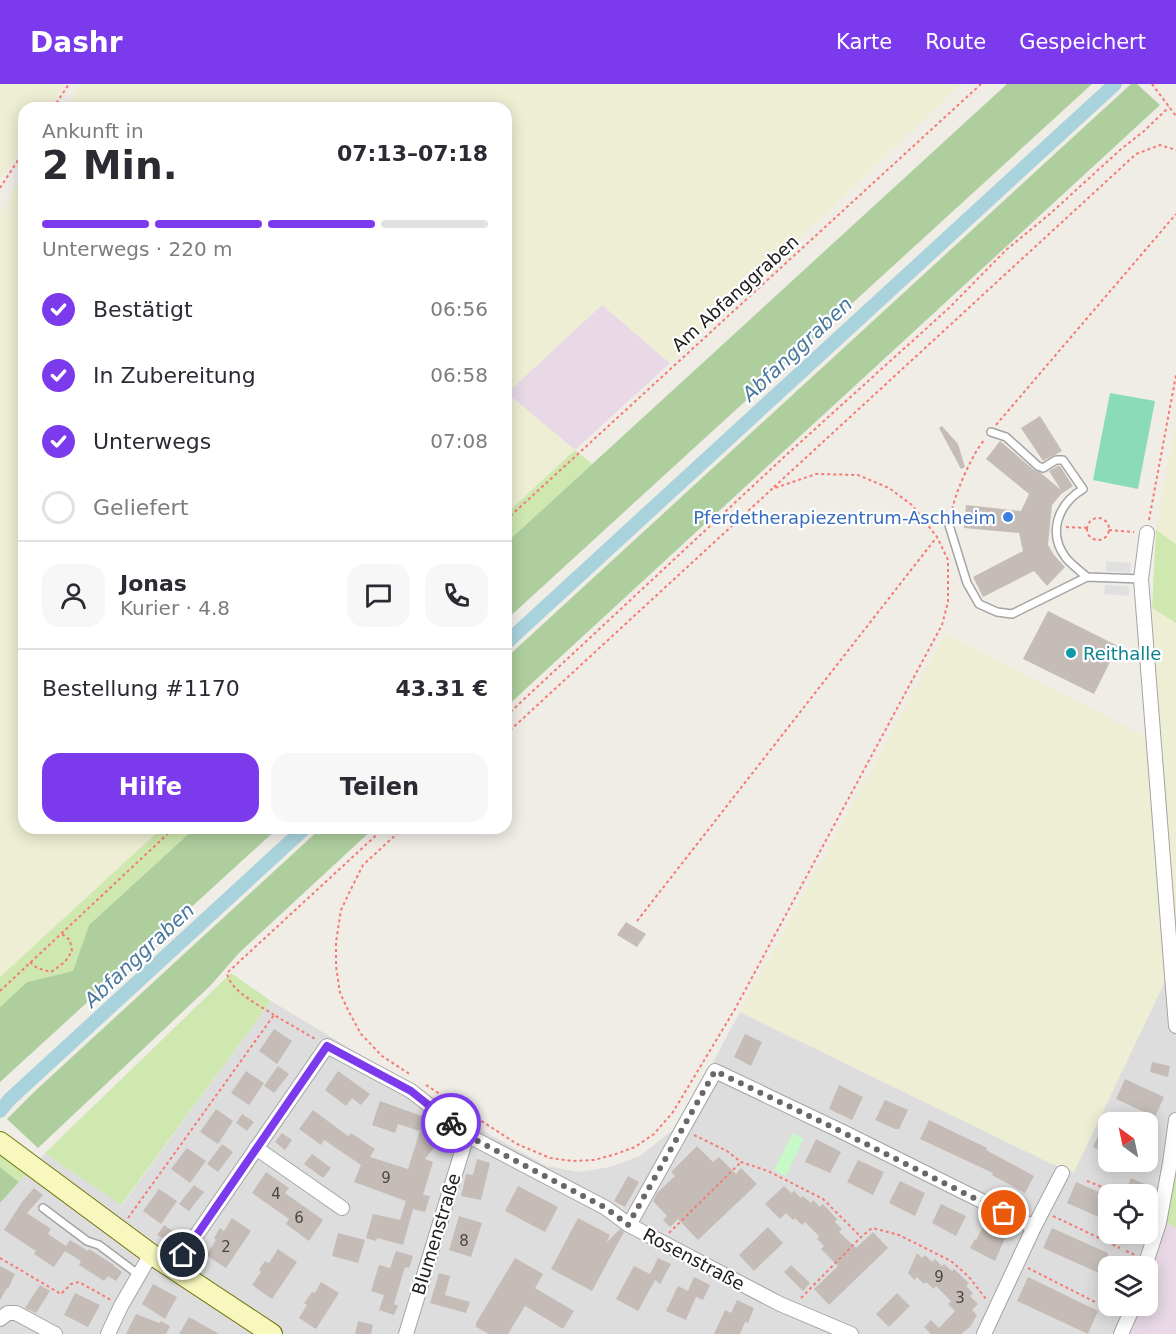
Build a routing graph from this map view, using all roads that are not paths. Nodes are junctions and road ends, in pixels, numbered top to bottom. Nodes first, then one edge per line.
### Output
1 (991, 432) road end
2 (950, 525) road end
3 (1147, 533) road end
4 (1087, 577) junction
5 (1141, 579) junction
6 (1176, 1026) edge
7 (1176, 1120) edge
8 (466, 1135) junction
9 (0, 1142) edge
10 (256, 1148) junction
11 (1062, 1173) dead end
12 (44, 1208) dead end
13 (342, 1208) dead end
14 (628, 1225) junction
15 (1034, 1227) junction
16 (151, 1254) junction
17 (1147, 1256) edge
18 (173, 1269) junction
19 (139, 1275) junction
20 (1129, 1316) edge
21 (0, 1319) edge
22 (55, 1334) edge
23 (108, 1334) edge
24 (272, 1334) edge
25 (406, 1334) edge
26 (851, 1334) edge
27 (984, 1334) edge
28 (1121, 1334) edge

1 - 4 lane
2 - 4 lane
3 - 5 street
4 - 5 lane
5 - 6 street
7 - 17 street
8 - 10 street, Rosenstraße
8 - 14 street, Rosenstraße
8 - 25 street, Blumenstraße
9 - 16 main road
10 - 13 street
10 - 18 street
11 - 15 street
12 - 19 lane
14 - 15 street
14 - 26 street, Rosenstraße
15 - 27 street
16 - 18 main road
16 - 19 street
18 - 24 main road
19 - 23 street
20 - 28 street
21 - 22 street

